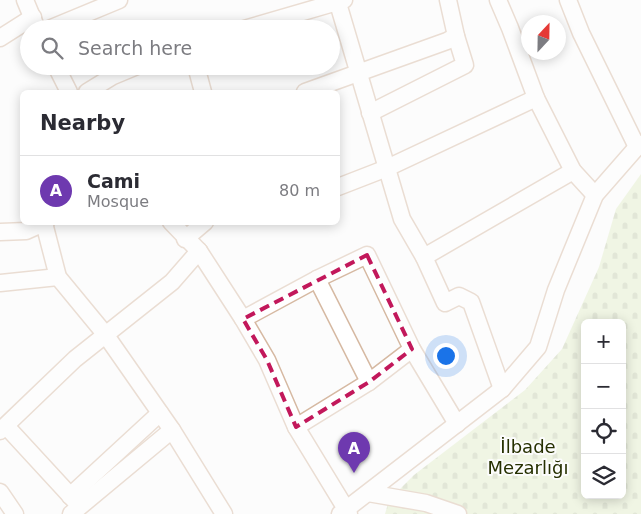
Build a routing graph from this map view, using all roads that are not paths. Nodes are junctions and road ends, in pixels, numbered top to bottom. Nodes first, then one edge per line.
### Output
1 (25, 0) edge
2 (119, 0) edge
3 (448, 0) edge
4 (498, 0) edge
5 (568, 0) edge
6 (340, 1) edge
7 (34, 20) edge
8 (71, 20) edge
9 (275, 20) edge
10 (20, 29) edge
11 (456, 36) junction
12 (0, 38) edge
13 (359, 74) junction
14 (60, 75) edge
15 (116, 75) edge
16 (199, 75) edge
17 (68, 90) edge
18 (90, 90) edge
19 (203, 90) edge
20 (311, 90) edge
21 (536, 98) junction
22 (370, 113) junction
23 (639, 146) edge
24 (387, 168) junction
25 (573, 171) junction
26 (340, 186) edge
27 (595, 195) junction
28 (40, 225) edge
29 (45, 225) edge
30 (173, 225) edge
31 (201, 225) edge
32 (0, 232) edge
33 (185, 239) junction
34 (199, 251) junction
35 (424, 258) junction
36 (58, 277) junction
37 (317, 280) junction
38 (0, 283) edge
39 (243, 319) junction
40 (105, 334) junction
41 (412, 349) junction
42 (369, 382) junction
43 (502, 389) junction
44 (160, 413) junction
45 (456, 424) junction
46 (296, 427) junction
47 (3, 428) edge
48 (172, 430) junction
49 (0, 492) edge
50 (368, 493) junction
51 (77, 507) edge
52 (345, 513) edge
53 (15, 514) edge
54 (224, 514) edge
55 (458, 514) edge

1 - 7 street
2 - 8 street
3 - 11 street
4 - 21 street
5 - 23 street
6 - 9 street
6 - 13 street
10 - 12 street
11 - 13 street
11 - 22 street
13 - 20 street
13 - 22 street
14 - 17 street
15 - 18 street
16 - 19 street
21 - 24 street
21 - 25 street
22 - 24 street
23 - 27 street
24 - 26 street
24 - 35 street
25 - 27 street
25 - 35 street
27 - 43 street
28 - 32 street
29 - 36 street
30 - 33 street
31 - 33 street
33 - 34 street
34 - 39 street
34 - 40 street
35 - 43 street
36 - 38 street
36 - 40 street
37 - 39 street
37 - 41 street
37 - 42 street
39 - 46 street
40 - 44 street
40 - 47 street
41 - 42 street
41 - 45 street
42 - 46 street
43 - 45 street
44 - 48 street
44 - 51 street
45 - 50 street
46 - 52 street
47 - 51 street
48 - 51 street
48 - 54 street
49 - 53 street
50 - 52 street
50 - 55 street

